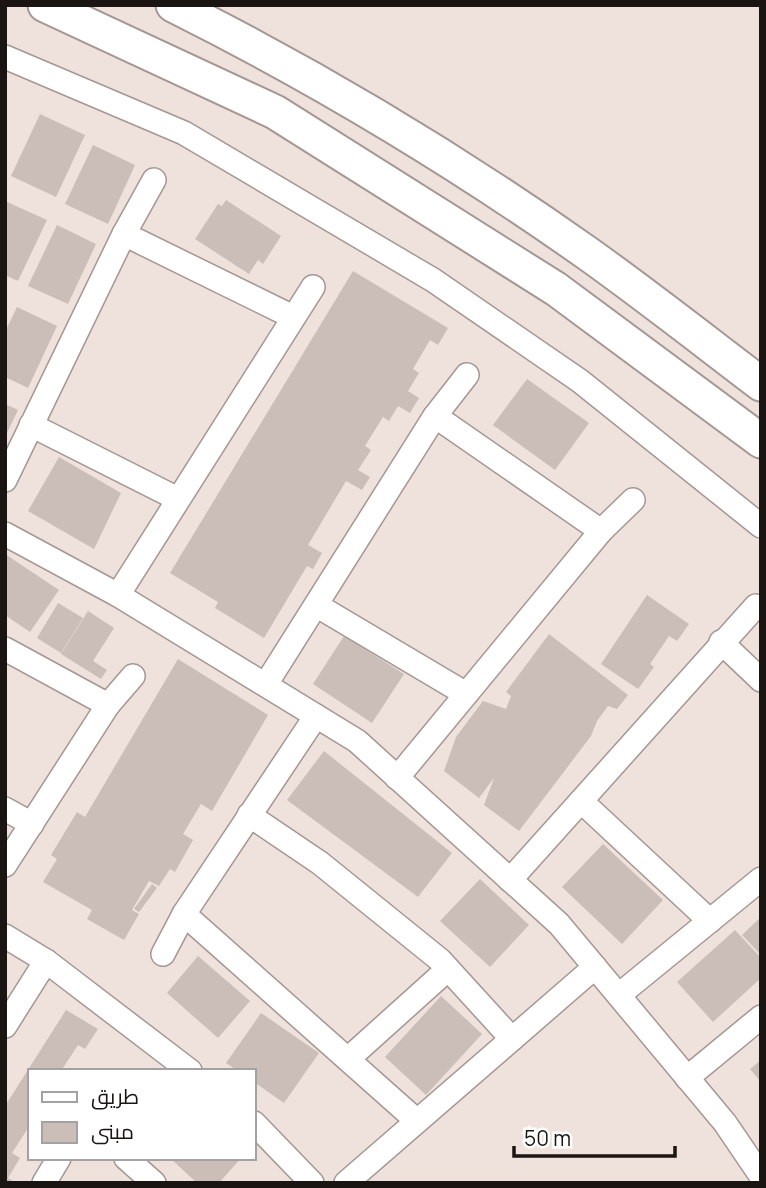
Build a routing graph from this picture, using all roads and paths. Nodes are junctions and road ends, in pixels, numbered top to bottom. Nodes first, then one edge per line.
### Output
1 (45, 5) edge
2 (173, 5) edge
3 (5, 57) edge
4 (154, 180) dead end
5 (124, 234) junction
6 (313, 288) dead end
7 (293, 317) junction
8 (467, 376) dead end
9 (761, 384) edge
10 (435, 416) junction
11 (31, 425) junction
12 (761, 441) edge
13 (5, 480) edge
14 (178, 499) junction
15 (633, 500) dead end
16 (761, 526) edge
17 (601, 531) junction
18 (5, 534) edge
19 (118, 594) junction
20 (316, 605) junction
21 (757, 606) dead end
22 (721, 642) junction
23 (5, 649) edge
24 (133, 676) dead end
25 (761, 680) edge
26 (266, 684) junction
27 (466, 694) junction
28 (108, 705) junction
29 (316, 716) junction
30 (397, 778) junction
31 (581, 801) junction
32 (5, 810) edge
33 (249, 815) junction
34 (32, 824) junction
35 (5, 865) edge
36 (761, 879) edge
37 (510, 880) junction
38 (184, 914) junction
39 (710, 921) junction
40 (5, 936) edge
41 (163, 954) dead end
42 (46, 961) junction
43 (595, 967) junction
44 (447, 969) junction
45 (619, 995) junction
46 (761, 1017) edge
47 (5, 1026) edge
48 (512, 1039) junction
49 (348, 1059) junction
50 (187, 1069) edge
51 (687, 1078) junction
52 (417, 1121) junction
53 (256, 1125) edge
54 (58, 1160) edge
55 (128, 1160) edge
56 (758, 1164) edge
57 (44, 1183) edge
58 (153, 1183) edge
59 (312, 1183) edge
60 (346, 1183) edge

1 - 12 street
2 - 9 street
3 - 16 street
4 - 5 street
5 - 7 street
5 - 11 street
6 - 7 street
7 - 14 street
8 - 10 street
10 - 17 street
10 - 20 street
11 - 13 street
11 - 14 street
14 - 19 street
15 - 17 street
17 - 27 street
18 - 19 street
19 - 26 street
20 - 26 street
20 - 27 street
21 - 22 street
22 - 25 street
22 - 31 street
23 - 28 street
24 - 28 street
26 - 29 street
27 - 30 street
28 - 34 street
29 - 30 street
29 - 33 street
30 - 37 street
31 - 37 street
31 - 39 street
32 - 34 street
33 - 38 street
33 - 44 street
34 - 35 street
36 - 39 street
37 - 43 street
38 - 41 street
38 - 49 street
39 - 45 street
40 - 42 street
42 - 47 street
42 - 50 street
43 - 45 street
43 - 48 street
44 - 48 street
44 - 49 street
45 - 51 street
46 - 51 street
48 - 52 street
49 - 52 street
51 - 56 street
52 - 60 street
53 - 59 street
54 - 57 street
55 - 58 street

